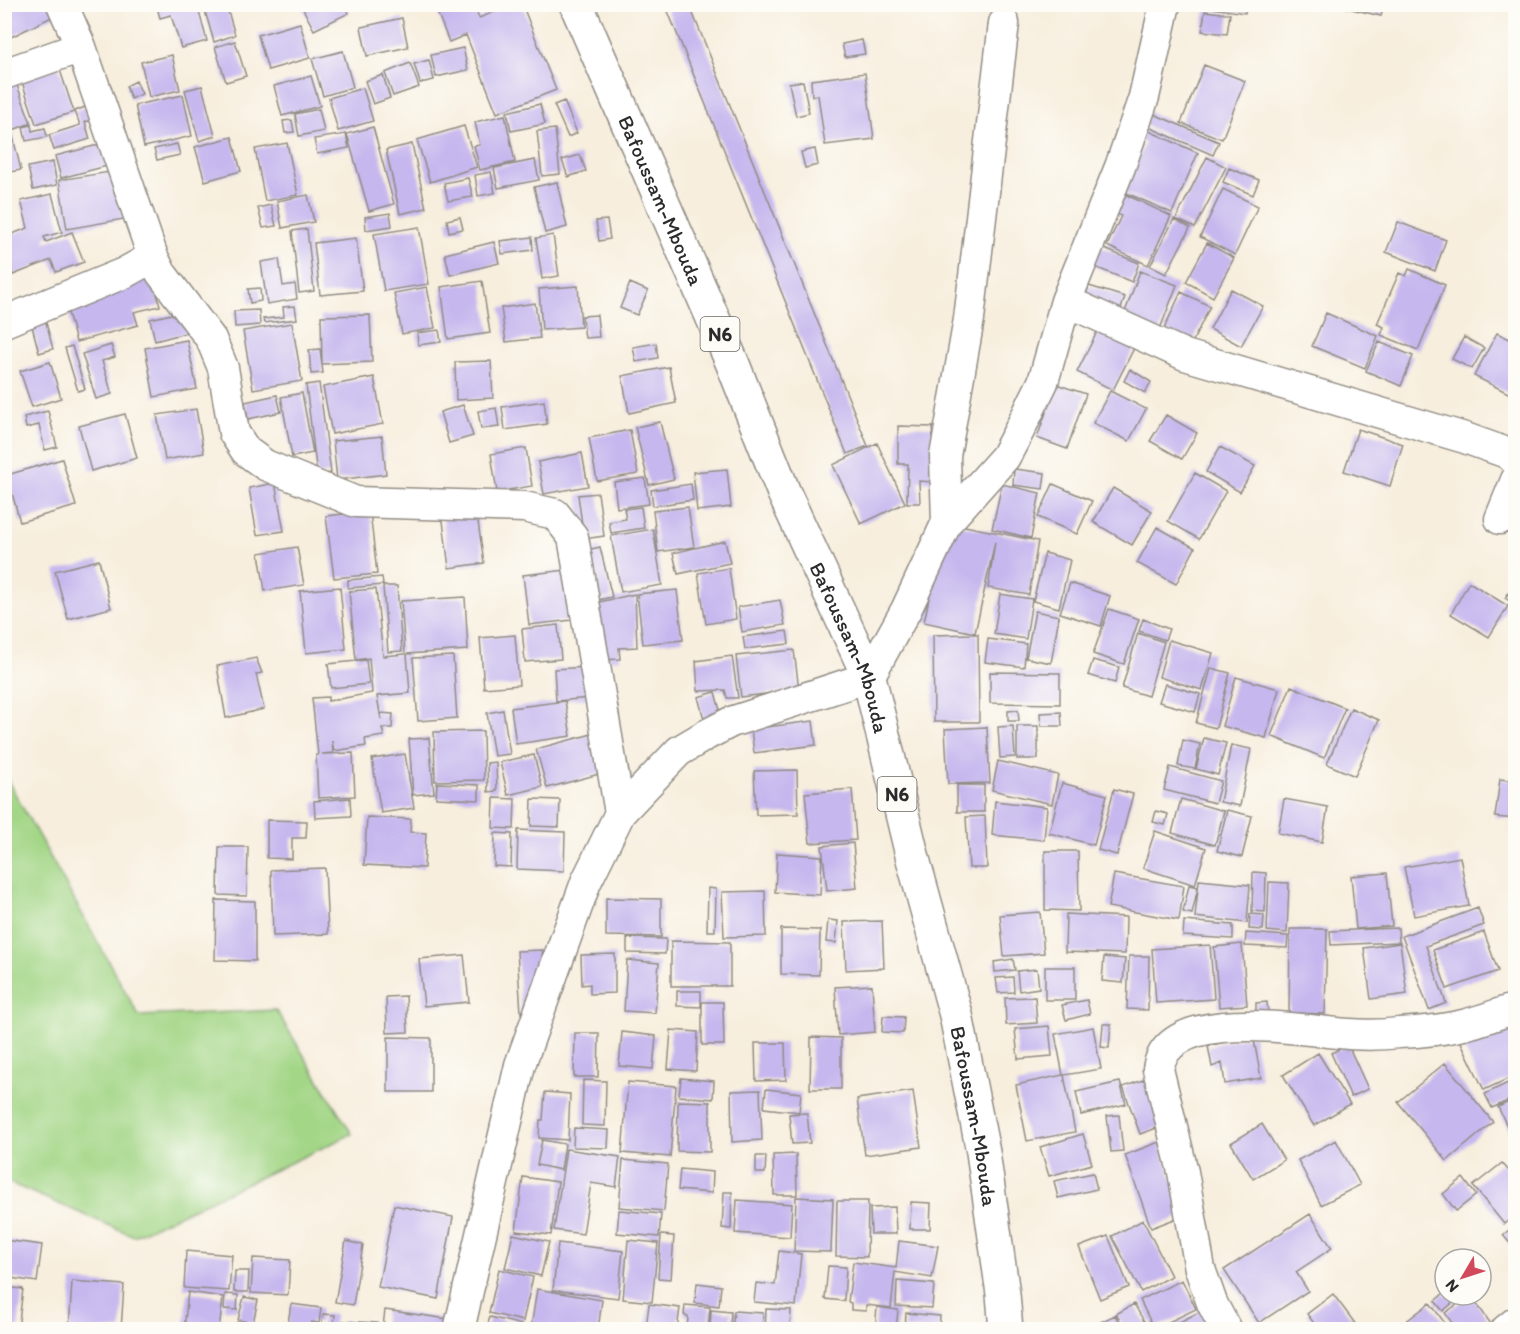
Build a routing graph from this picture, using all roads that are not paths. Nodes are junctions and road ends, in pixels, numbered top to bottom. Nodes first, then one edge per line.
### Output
1 (62, 4) edge
2 (576, 4) edge
3 (1165, 4) edge
4 (1004, 23) dead end
5 (81, 47) junction
6 (4, 74) edge
7 (153, 256) junction
8 (1066, 301) junction
9 (4, 322) edge
10 (1515, 461) edge
11 (1515, 480) edge
12 (1500, 519) dead end
13 (947, 522) junction
14 (869, 676) junction
15 (620, 813) junction
16 (1515, 1008) edge
17 (1515, 1322) edge
18 (459, 1329) edge
19 (1006, 1329) edge
20 (1226, 1329) edge
21 (1506, 1329) edge

1 - 5 street
2 - 14 highway, Bafoussam-Mbouda / N6
3 - 8 street
4 - 13 street
5 - 6 street
5 - 7 street
7 - 9 street
7 - 15 street
8 - 10 street
8 - 13 street
11 - 12 street
13 - 14 street
14 - 15 street
14 - 19 highway, Bafoussam-Mbouda / N6
15 - 18 street
16 - 20 street
17 - 21 street

